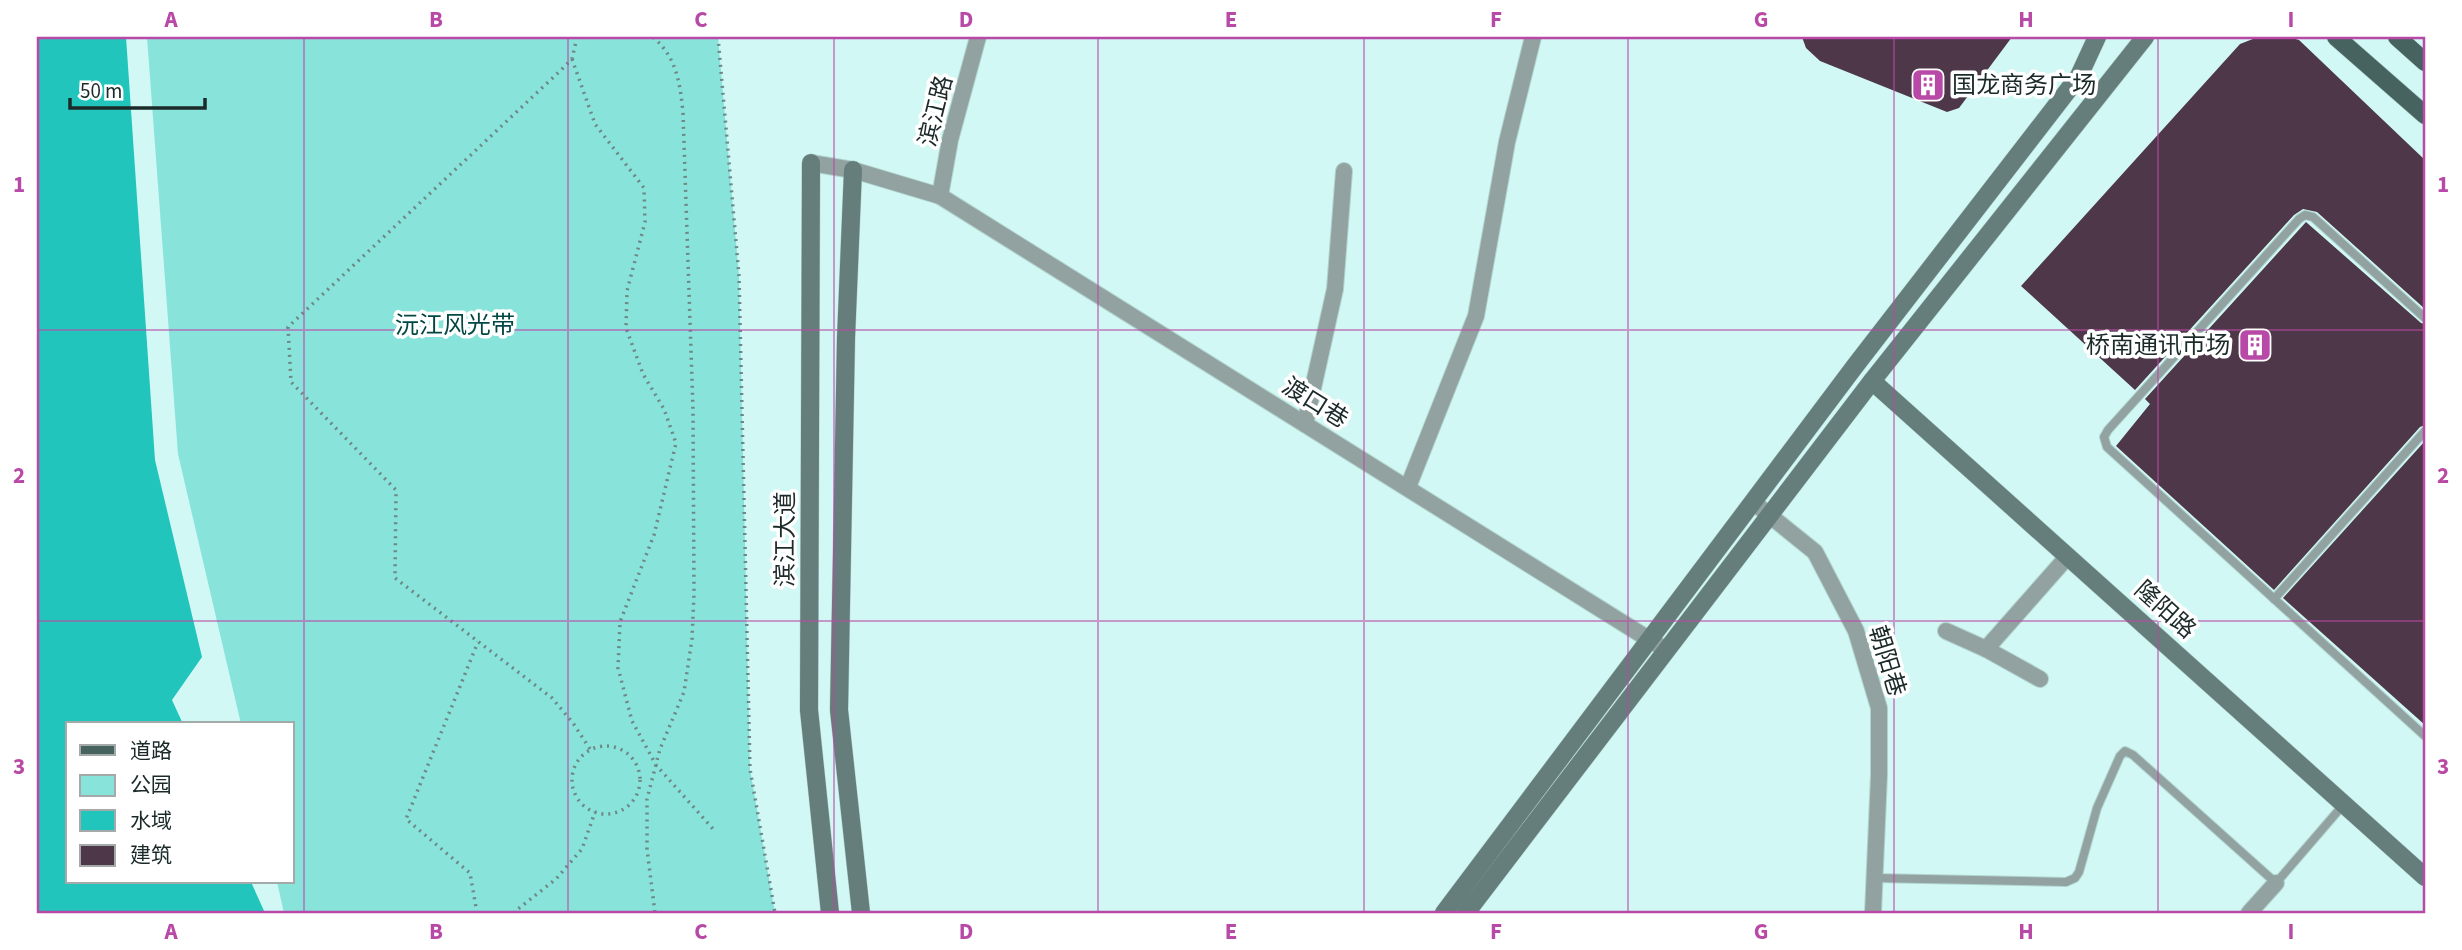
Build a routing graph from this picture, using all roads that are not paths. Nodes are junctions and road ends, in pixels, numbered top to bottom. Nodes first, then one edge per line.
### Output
1 (978, 37) edge
2 (1533, 37) edge
3 (2097, 37) edge
4 (2145, 37) edge
5 (2336, 37) edge
6 (2397, 37) edge
7 (2425, 62) edge
8 (2425, 115) edge
9 (811, 163) joint
10 (853, 170) junction
11 (1344, 171) dead end
12 (940, 196) junction
13 (2425, 318) edge
14 (1872, 381) junction
15 (1305, 424) junction
16 (2425, 431) edge
17 (1408, 487) junction
18 (1753, 502) junction
19 (1770, 515) junction
20 (2068, 556) junction
21 (2274, 599) junction
22 (1946, 631) dead end
23 (1651, 639) junction
24 (1986, 649) junction
25 (1666, 650) junction
26 (2040, 679) dead end
27 (2425, 736) edge
28 (2344, 804) junction
29 (2425, 877) edge
30 (1875, 878) junction
31 (2276, 883) junction
32 (2260, 910) edge
33 (830, 913) edge
34 (861, 913) edge
35 (1444, 913) edge
36 (1466, 913) edge
37 (1873, 913) edge

1 - 12 street, 滨江路
2 - 17 street
3 - 18 street
4 - 14 street
5 - 8 main road
6 - 7 main road
9 - 10 street, 渡口巷
9 - 33 street, 滨江大道
10 - 12 street, 渡口巷
10 - 34 street
11 - 15 street
12 - 15 street, 渡口巷
13 - 21 lane
14 - 19 street
14 - 20 street, 隆阳路
15 - 17 street, 渡口巷
16 - 21 lane
17 - 23 street, 渡口巷
18 - 19 street, 朝阳巷
18 - 23 street
19 - 25 street
19 - 30 street, 朝阳巷
20 - 24 street
20 - 28 street, 隆阳路
21 - 27 lane
22 - 24 street
23 - 25 street, 渡口巷
23 - 35 street
24 - 26 street
25 - 36 street
28 - 29 street, 隆阳路
28 - 31 lane
30 - 31 lane
30 - 37 street, 朝阳巷
31 - 32 street

